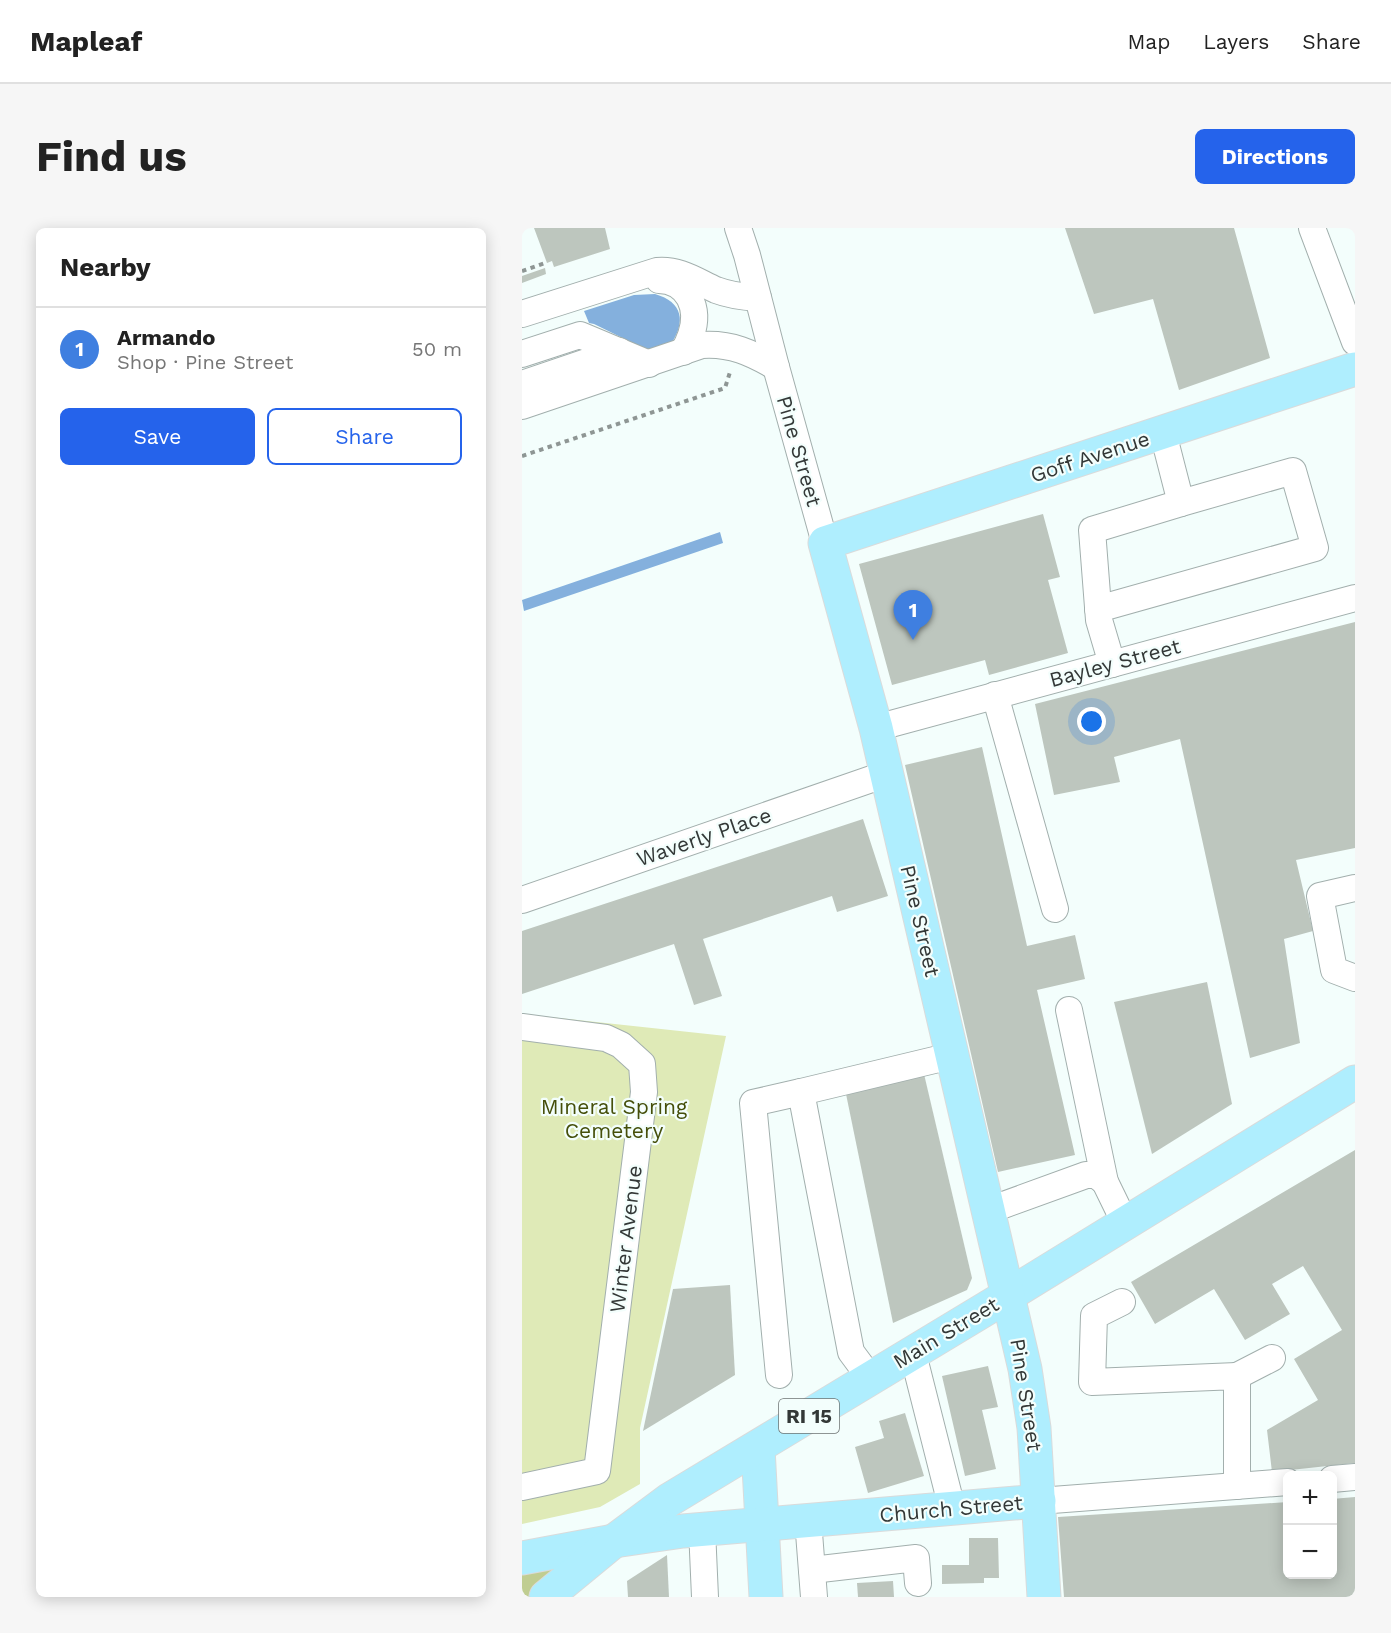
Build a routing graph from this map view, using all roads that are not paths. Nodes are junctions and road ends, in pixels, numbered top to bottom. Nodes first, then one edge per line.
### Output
1 (723, 228) edge
2 (738, 228) edge
3 (1312, 228) edge
4 (747, 255) junction
5 (625, 281) junction
6 (758, 298) junction
7 (522, 314) edge
8 (1355, 342) edge
9 (609, 347) junction
10 (683, 352) junction
11 (522, 354) edge
12 (649, 364) junction
13 (776, 368) junction
14 (522, 369) edge
15 (1355, 369) edge
16 (522, 384) edge
17 (522, 406) edge
18 (1163, 433) junction
19 (1181, 503) junction
20 (825, 543) junction
21 (1355, 598) edge
22 (1098, 609) junction
23 (1112, 664) junction
24 (995, 695) junction
25 (876, 728) junction
26 (886, 774) junction
27 (1355, 888) edge
28 (522, 900) edge
29 (1055, 909) dead end
30 (1355, 978) edge
31 (1069, 1010) dead end
32 (522, 1027) edge
33 (951, 1056) junction
34 (1355, 1082) edge
35 (801, 1092) junction
36 (1105, 1182) junction
37 (987, 1211) junction
38 (1125, 1223) junction
39 (1007, 1296) junction
40 (1122, 1302) dead end
41 (913, 1354) junction
42 (1272, 1358) dead end
43 (779, 1375) dead end
44 (1238, 1376) junction
45 (871, 1379) junction
46 (758, 1448) junction
47 (1355, 1477) edge
48 (1337, 1479) edge
49 (1283, 1482) edge
50 (1237, 1486) junction
51 (522, 1487) edge
52 (1039, 1501) junction
53 (952, 1508) junction
54 (808, 1520) junction
55 (762, 1524) junction
56 (702, 1529) junction
57 (614, 1541) junction
58 (522, 1558) edge
59 (812, 1570) junction
60 (918, 1583) dead end
61 (546, 1597) edge
62 (705, 1597) edge
63 (766, 1597) edge
64 (814, 1597) edge
65 (1044, 1597) edge

1 - 4 street, Pine Street
2 - 4 street, Pine Street
3 - 8 street
4 - 6 street, Pine Street
5 - 6 street
5 - 7 street
5 - 10 street
6 - 13 street, Pine Street
9 - 11 street
9 - 12 street
9 - 14 street
9 - 16 street
10 - 12 street
10 - 13 street
12 - 17 street
13 - 20 street, Pine Street
15 - 18 main road, Goff Avenue
18 - 19 street
18 - 20 main road, Goff Avenue
19 - 22 street
19 - 22 street
20 - 25 main road, Pine Street
21 - 23 street, Bayley Street
22 - 23 street
23 - 24 street, Bayley Street
24 - 25 street, Bayley Street
24 - 29 street
25 - 26 main road, Pine Street
26 - 28 street, Waverly Place
26 - 33 main road, Pine Street
27 - 30 street
31 - 36 street
32 - 51 street, Winter Avenue
33 - 35 street
33 - 37 main road, Pine Street
34 - 38 main road, Main Street
35 - 43 street
35 - 45 street
36 - 37 street
36 - 38 street
37 - 39 main road, Pine Street
38 - 39 main road, Main Street
39 - 41 main road, Main Street / RI 15
39 - 52 main road, Pine Street
40 - 44 street
41 - 45 main road, Main Street / RI 15
41 - 53 street
42 - 44 street
44 - 50 street
45 - 46 main road, Main Street / RI 15
46 - 55 main road
46 - 57 main road, Main Street / RI 15
47 - 48 street
49 - 50 street, Church Street
50 - 52 street, Church Street
52 - 53 main road, Church Street / RI 15
52 - 65 main road, Pine Street
53 - 54 main road, Church Street / RI 15
54 - 55 main road, Church Street / RI 15
54 - 59 street
55 - 56 main road, Church Street / RI 15
55 - 63 main road
56 - 57 main road, Church Street / RI 15
56 - 62 street
57 - 58 main road, RI 15
57 - 61 main road, Main Street
59 - 60 street
59 - 64 street

